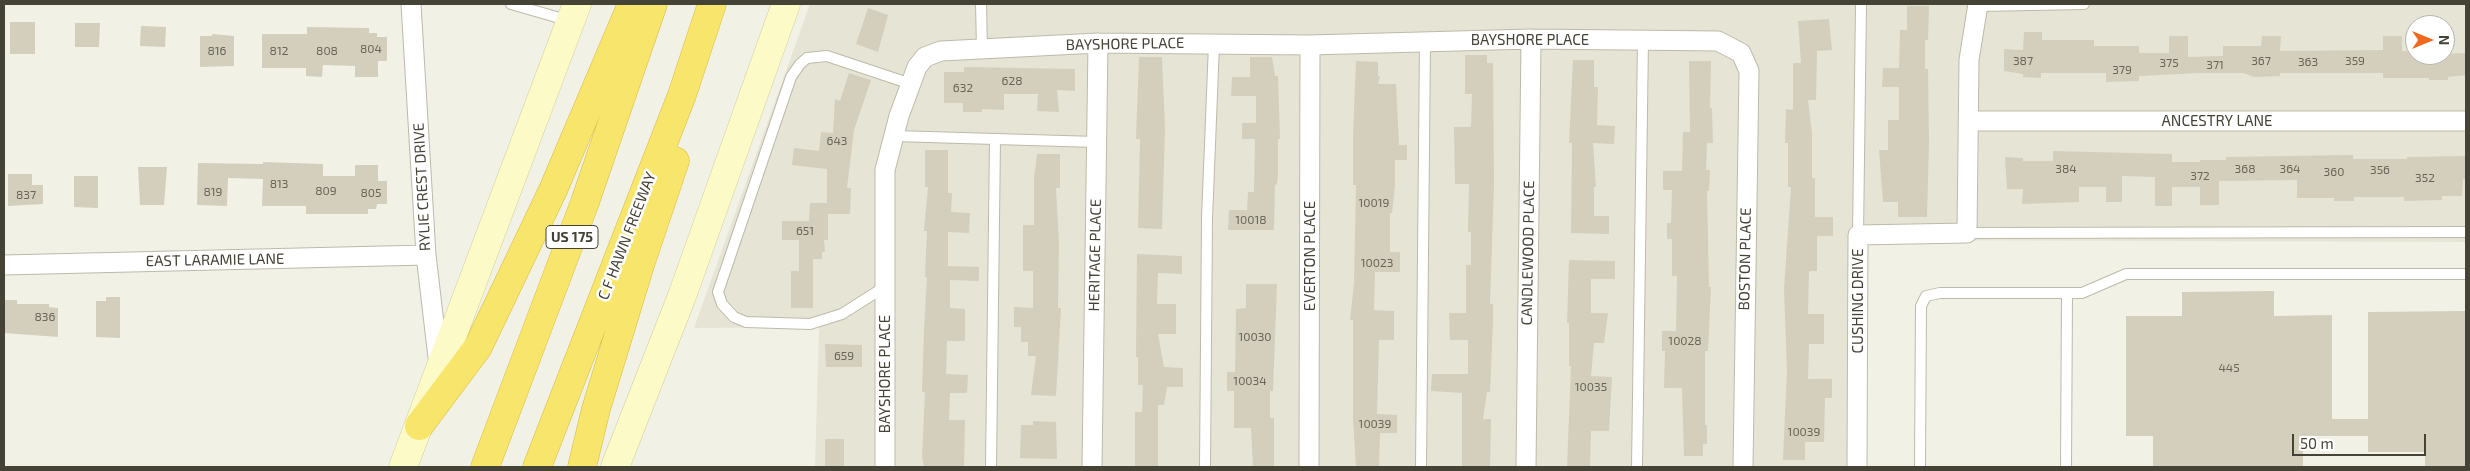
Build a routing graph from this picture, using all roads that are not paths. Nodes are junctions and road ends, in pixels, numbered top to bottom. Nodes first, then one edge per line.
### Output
1 (412, 4) edge
2 (511, 4) edge
3 (632, 4) edge
4 (653, 4) edge
5 (712, 4) edge
6 (786, 4) edge
7 (981, 4) edge
8 (1861, 4) edge
9 (2084, 4) edge
10 (1978, 5) edge
11 (574, 13) edge
12 (1530, 39) junction
13 (1642, 40) junction
14 (1425, 42) junction
15 (1098, 43) junction
16 (1214, 44) junction
17 (1310, 45) junction
18 (982, 49) junction
19 (1740, 53) joint
20 (911, 84) junction
21 (682, 95) junction
22 (1969, 121) junction
23 (2466, 121) edge
24 (894, 136) junction
25 (995, 139) junction
26 (1097, 142) junction
27 (2466, 232) edge
28 (1967, 233) junction
29 (1858, 235) junction
30 (426, 255) junction
31 (4, 265) edge
32 (2466, 274) edge
33 (886, 286) junction
34 (2067, 292) junction
35 (440, 369) junction
36 (419, 426) junction
37 (403, 467) edge
38 (485, 467) edge
39 (537, 467) edge
40 (582, 467) edge
41 (615, 467) edge
42 (885, 467) edge
43 (991, 467) edge
44 (1092, 467) edge
45 (1205, 467) edge
46 (1309, 467) edge
47 (1421, 467) edge
48 (1526, 467) edge
49 (1637, 467) edge
50 (1743, 467) edge
51 (1857, 467) edge
52 (1920, 467) edge
53 (2066, 467) edge

1 - 30 street, RYLIE CREST DRIVE
2 - 11 lane
3 - 36 highway
4 - 38 highway, US 175
5 - 21 highway, C F HAWN FREEWAY / US 175
6 - 41 main road
7 - 18 lane
8 - 29 lane
9 - 10 lane
10 - 22 street
11 - 35 main road
12 - 13 street, BAYSHORE PLACE
12 - 14 street, BAYSHORE PLACE
12 - 48 street, CANDLEWOOD PLACE
13 - 19 street, BAYSHORE PLACE
13 - 49 lane
14 - 17 street, BAYSHORE PLACE
14 - 47 lane
15 - 16 street, BAYSHORE PLACE
15 - 18 street, BAYSHORE PLACE
15 - 26 street, HERITAGE PLACE
16 - 17 street, BAYSHORE PLACE
16 - 45 lane
17 - 46 street, EVERTON PLACE
18 - 20 street, BAYSHORE PLACE
19 - 50 street, BOSTON PLACE
20 - 24 street, BAYSHORE PLACE
20 - 33 lane
21 - 39 highway, C F HAWN FREEWAY / US 175
21 - 40 highway
22 - 23 street, ANCESTRY LANE
22 - 28 street
24 - 25 lane
24 - 33 street, BAYSHORE PLACE
25 - 26 lane
25 - 43 lane
26 - 44 street, HERITAGE PLACE
27 - 28 lane
28 - 29 street, CUSHING DRIVE
29 - 51 street, CUSHING DRIVE
30 - 31 street, EAST LARAMIE LANE
30 - 35 street, RYLIE CREST DRIVE
32 - 34 lane
33 - 42 street, BAYSHORE PLACE
34 - 52 lane
34 - 53 lane
35 - 36 main road
36 - 37 main road

